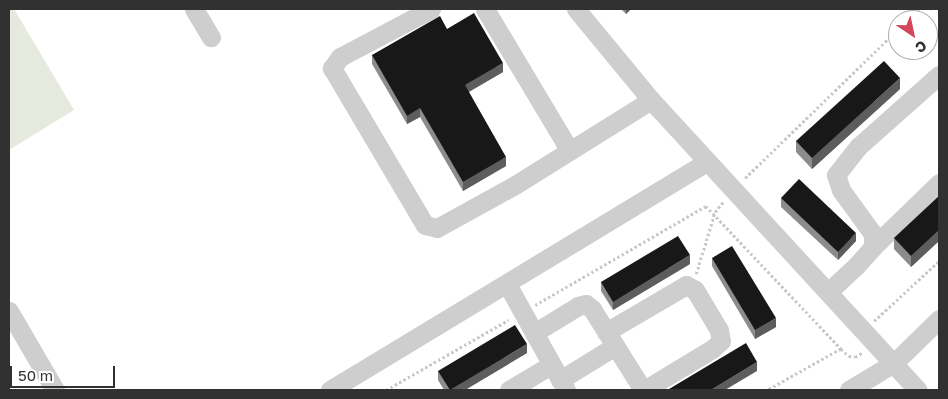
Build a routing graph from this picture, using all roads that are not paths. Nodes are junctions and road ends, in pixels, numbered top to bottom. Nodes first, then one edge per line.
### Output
1 (194, 9) edge
2 (432, 9) edge
3 (485, 9) edge
4 (576, 9) edge
5 (211, 37) dead end
6 (939, 75) edge
7 (651, 100) junction
8 (570, 151) junction
9 (707, 162) junction
10 (939, 183) edge
11 (873, 247) junction
12 (507, 284) junction
13 (828, 292) junction
14 (9, 311) edge
15 (939, 319) edge
16 (534, 333) junction
17 (611, 339) junction
18 (894, 363) junction
19 (559, 378) edge
20 (55, 390) edge
21 (330, 390) edge
22 (509, 390) edge
23 (643, 390) edge
24 (851, 390) edge
25 (918, 390) edge

1 - 5 street
2 - 8 street
3 - 8 street
4 - 7 street
6 - 11 street
7 - 8 street
7 - 9 street
9 - 12 street
9 - 13 street
10 - 11 street
11 - 13 street
12 - 16 street
12 - 21 street
13 - 18 street
14 - 20 street
15 - 18 street
16 - 17 street
16 - 19 street
17 - 19 street
17 - 23 street
17 - 23 street
18 - 24 street
18 - 25 street
19 - 22 street

